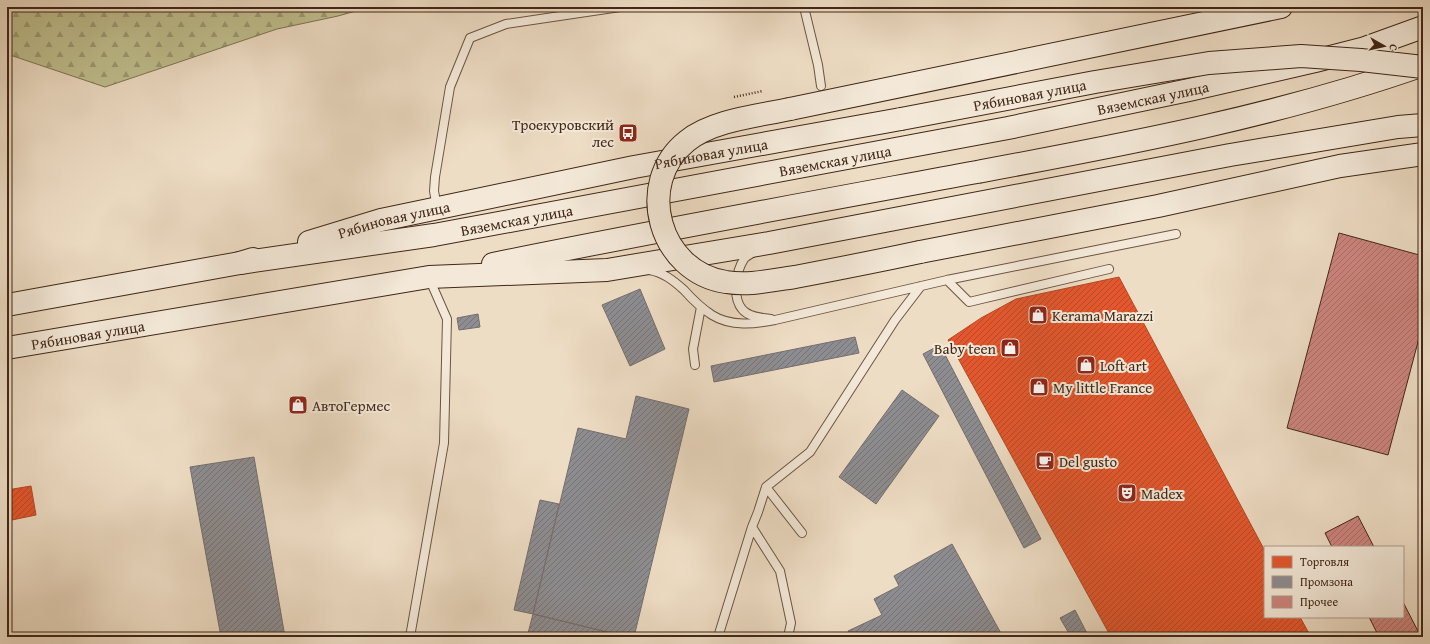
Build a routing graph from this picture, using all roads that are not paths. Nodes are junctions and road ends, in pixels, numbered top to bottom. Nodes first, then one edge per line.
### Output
1 (620, 7) edge
2 (804, 7) edge
3 (1281, 7) edge
4 (1423, 27) edge
5 (1423, 66) edge
6 (821, 86) dead end
7 (1423, 125) edge
8 (1423, 154) edge
9 (437, 208) junction
10 (1176, 234) dead end
11 (768, 243) junction
12 (240, 262) junction
13 (1110, 269) dead end
14 (607, 270) junction
15 (429, 277) junction
16 (947, 280) junction
17 (921, 286) junction
18 (7, 305) edge
19 (701, 307) junction
20 (775, 320) junction
21 (7, 348) edge
22 (695, 365) dead end
23 (766, 487) junction
24 (752, 527) junction
25 (802, 533) dead end
26 (410, 637) edge
27 (718, 637) edge
28 (788, 637) edge

1 - 9 lane
2 - 6 lane
3 - 8 main road, bridge
4 - 12 main road, Вяземская улица
5 - 9 main road, Рябиновая улица, bridge
5 - 15 main road
7 - 11 main road, Рябиновая улица
9 - 12 main road, Рябиновая улица
10 - 16 lane
11 - 14 main road, Рябиновая улица
11 - 20 lane
12 - 18 main road, Рябиновая улица
13 - 16 lane
14 - 15 main road, Рябиновая улица
14 - 19 lane
15 - 21 main road, Рябиновая улица
15 - 26 lane
16 - 17 lane
17 - 20 lane
17 - 23 lane
19 - 20 lane
19 - 22 lane
23 - 24 lane
23 - 25 lane
24 - 27 lane
24 - 28 lane

